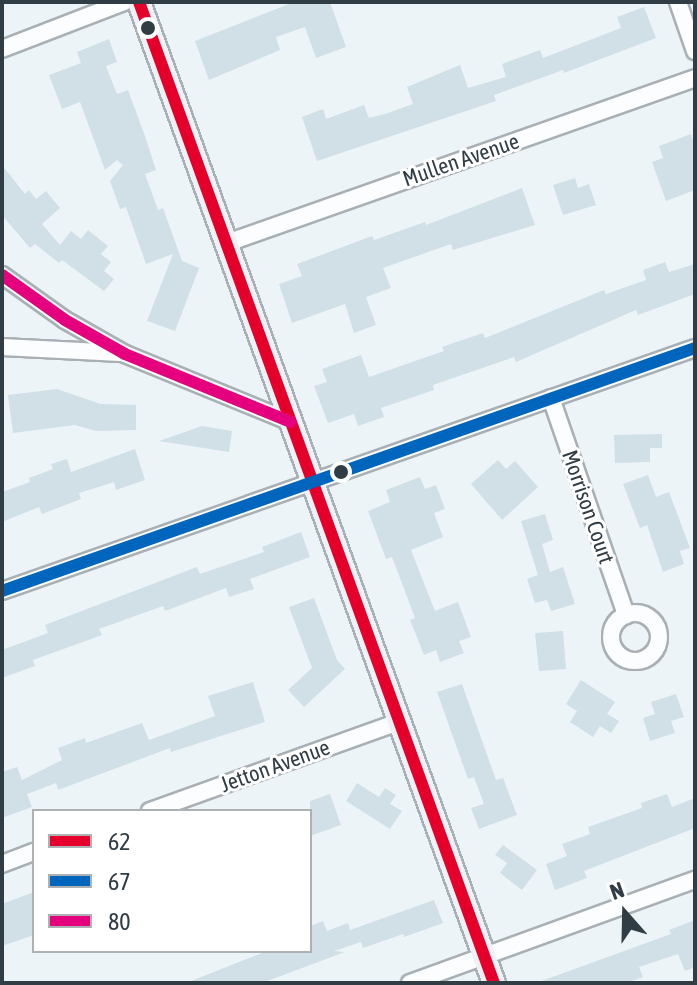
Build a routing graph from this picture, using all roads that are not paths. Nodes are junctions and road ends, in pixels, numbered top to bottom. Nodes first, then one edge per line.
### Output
1 (124, 2) edge
2 (139, 2) edge
3 (678, 2) edge
4 (2, 49) edge
5 (695, 51) edge
6 (695, 78) edge
7 (227, 243) junction
8 (2, 275) edge
9 (2, 347) edge
10 (695, 348) edge
11 (125, 354) junction
12 (551, 398) junction
13 (291, 422) junction
14 (313, 482) junction
15 (2, 591) edge
16 (626, 615) dead end
17 (399, 722) junction
18 (156, 809) edge
19 (32, 853) edge
20 (2, 864) edge
21 (695, 880) edge
22 (484, 956) junction
23 (410, 983) edge
24 (494, 983) edge

1 - 4 street
2 - 7 street
3 - 5 street
6 - 7 street, Mullen Avenue
7 - 13 street
8 - 11 street
9 - 11 street
10 - 12 street
11 - 13 street
12 - 14 street
12 - 16 street, Morrison Court
13 - 14 street
14 - 15 street
14 - 17 street
17 - 18 street, Jetton Avenue
17 - 22 street
19 - 20 street
21 - 22 street
22 - 23 street
22 - 24 street

